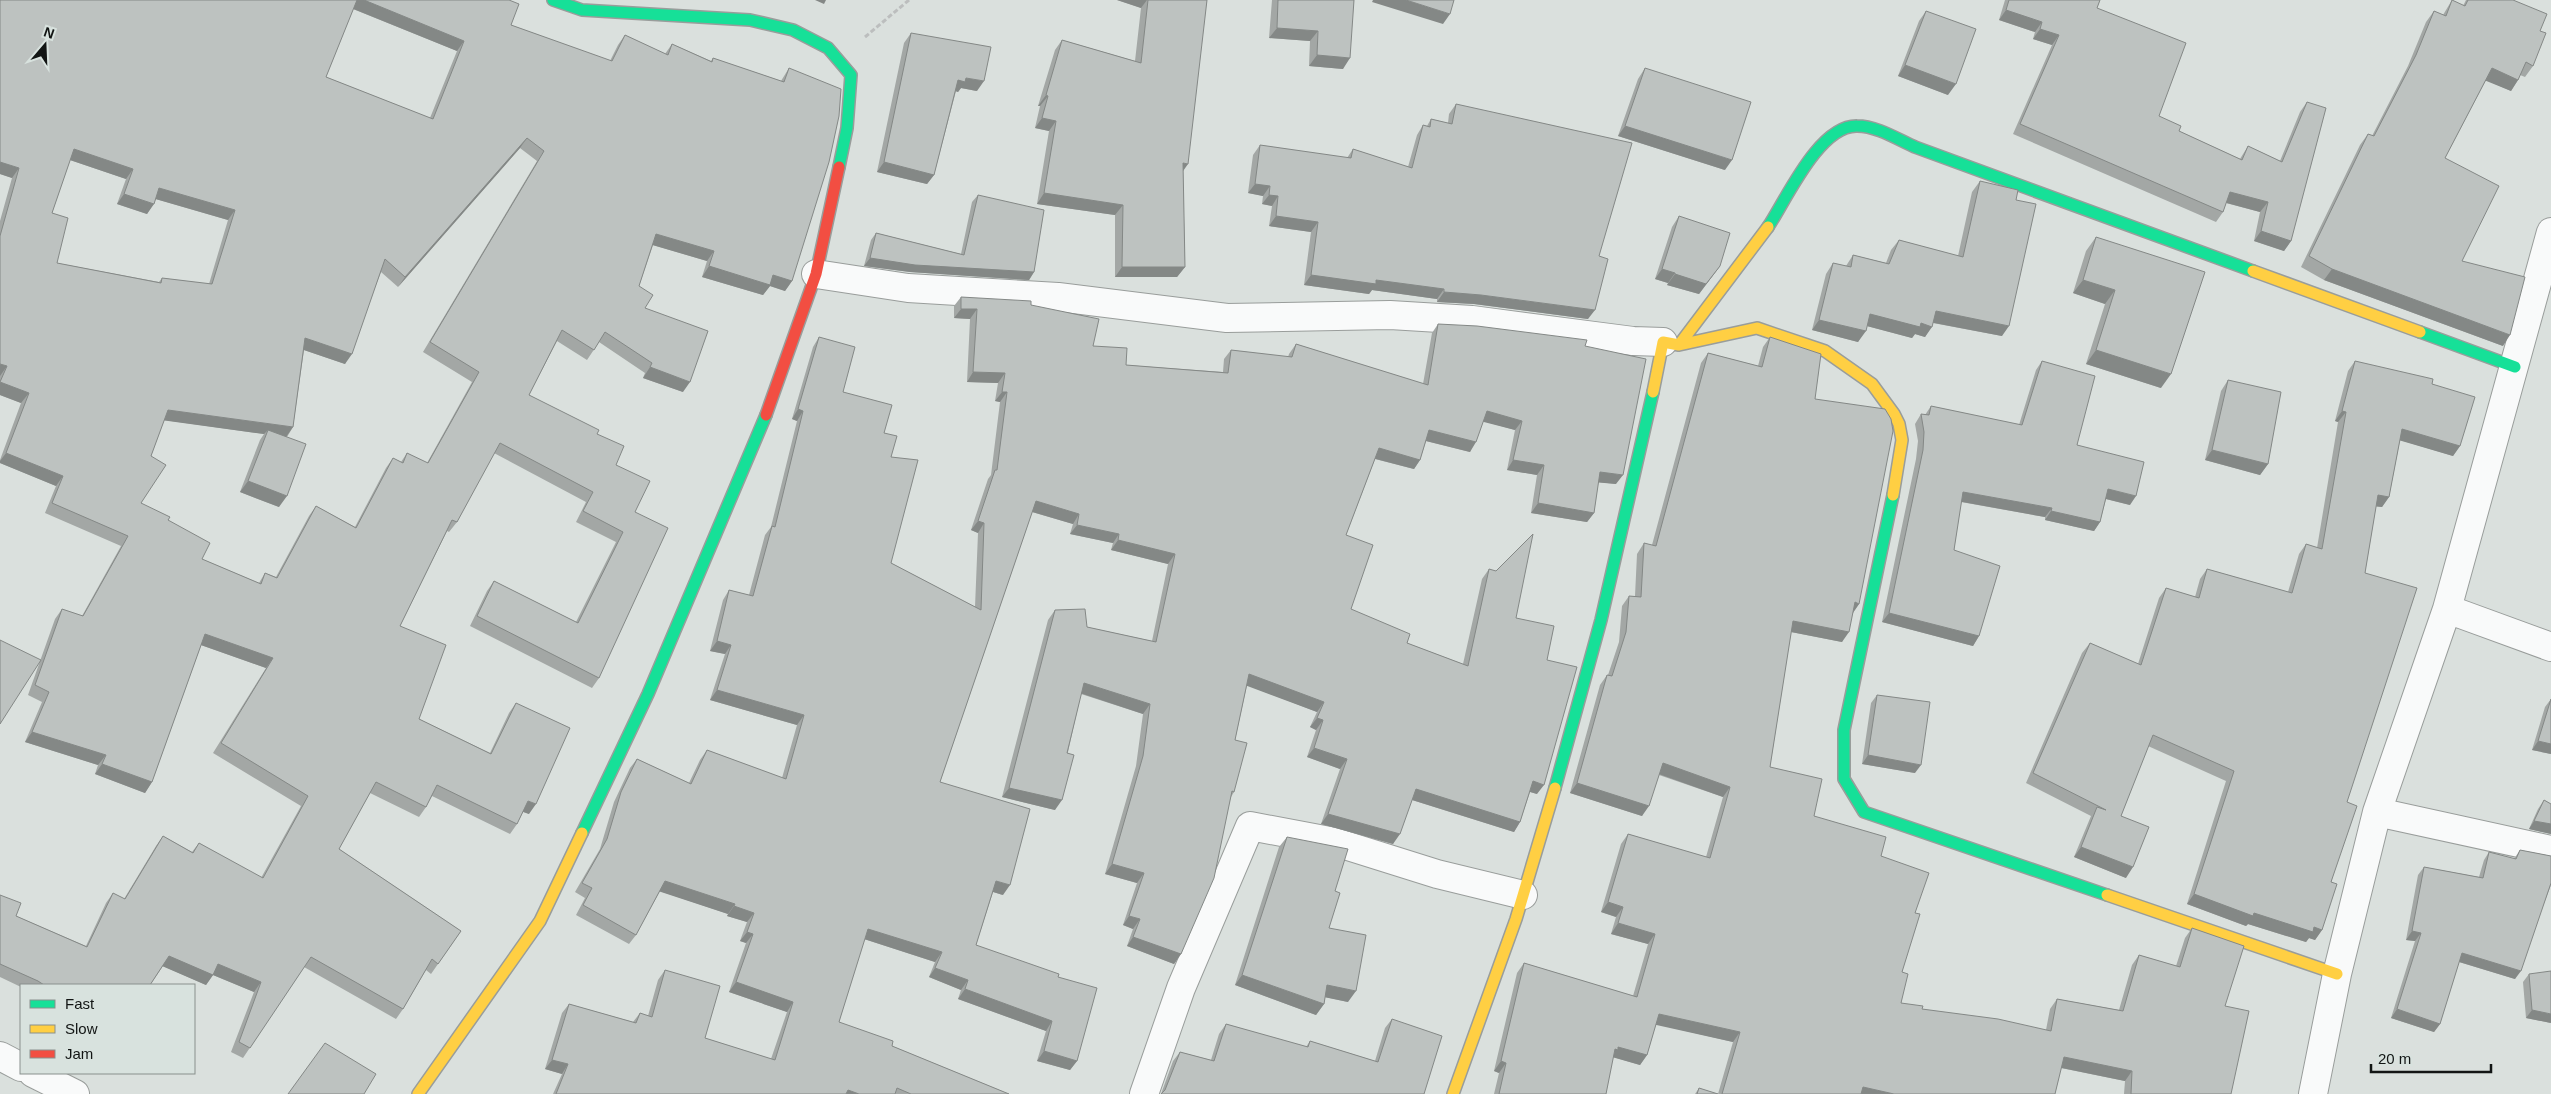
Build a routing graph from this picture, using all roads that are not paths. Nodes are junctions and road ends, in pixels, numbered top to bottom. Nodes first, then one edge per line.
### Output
1 (553, 0) edge
2 (2551, 232) edge
3 (816, 274) junction
4 (1671, 344) junction
5 (2515, 367) junction
6 (2447, 609) junction
7 (2551, 647) edge
8 (2376, 812) junction
9 (2551, 850) edge
10 (1523, 896) junction
11 (2337, 974) junction
12 (0, 1056) edge
13 (20, 1066) edge
14 (35, 1074) edge
15 (75, 1094) edge
16 (418, 1094) edge
17 (1144, 1094) edge
18 (1453, 1094) edge
19 (2313, 1094) edge

1 - 3 street
2 - 5 street
3 - 4 street
3 - 16 street
4 - 5 street
4 - 10 street
4 - 11 street
5 - 6 street
6 - 7 street
6 - 8 street
8 - 9 street
8 - 11 street
10 - 17 street
10 - 18 street
11 - 19 street
12 - 13 street
14 - 15 street

